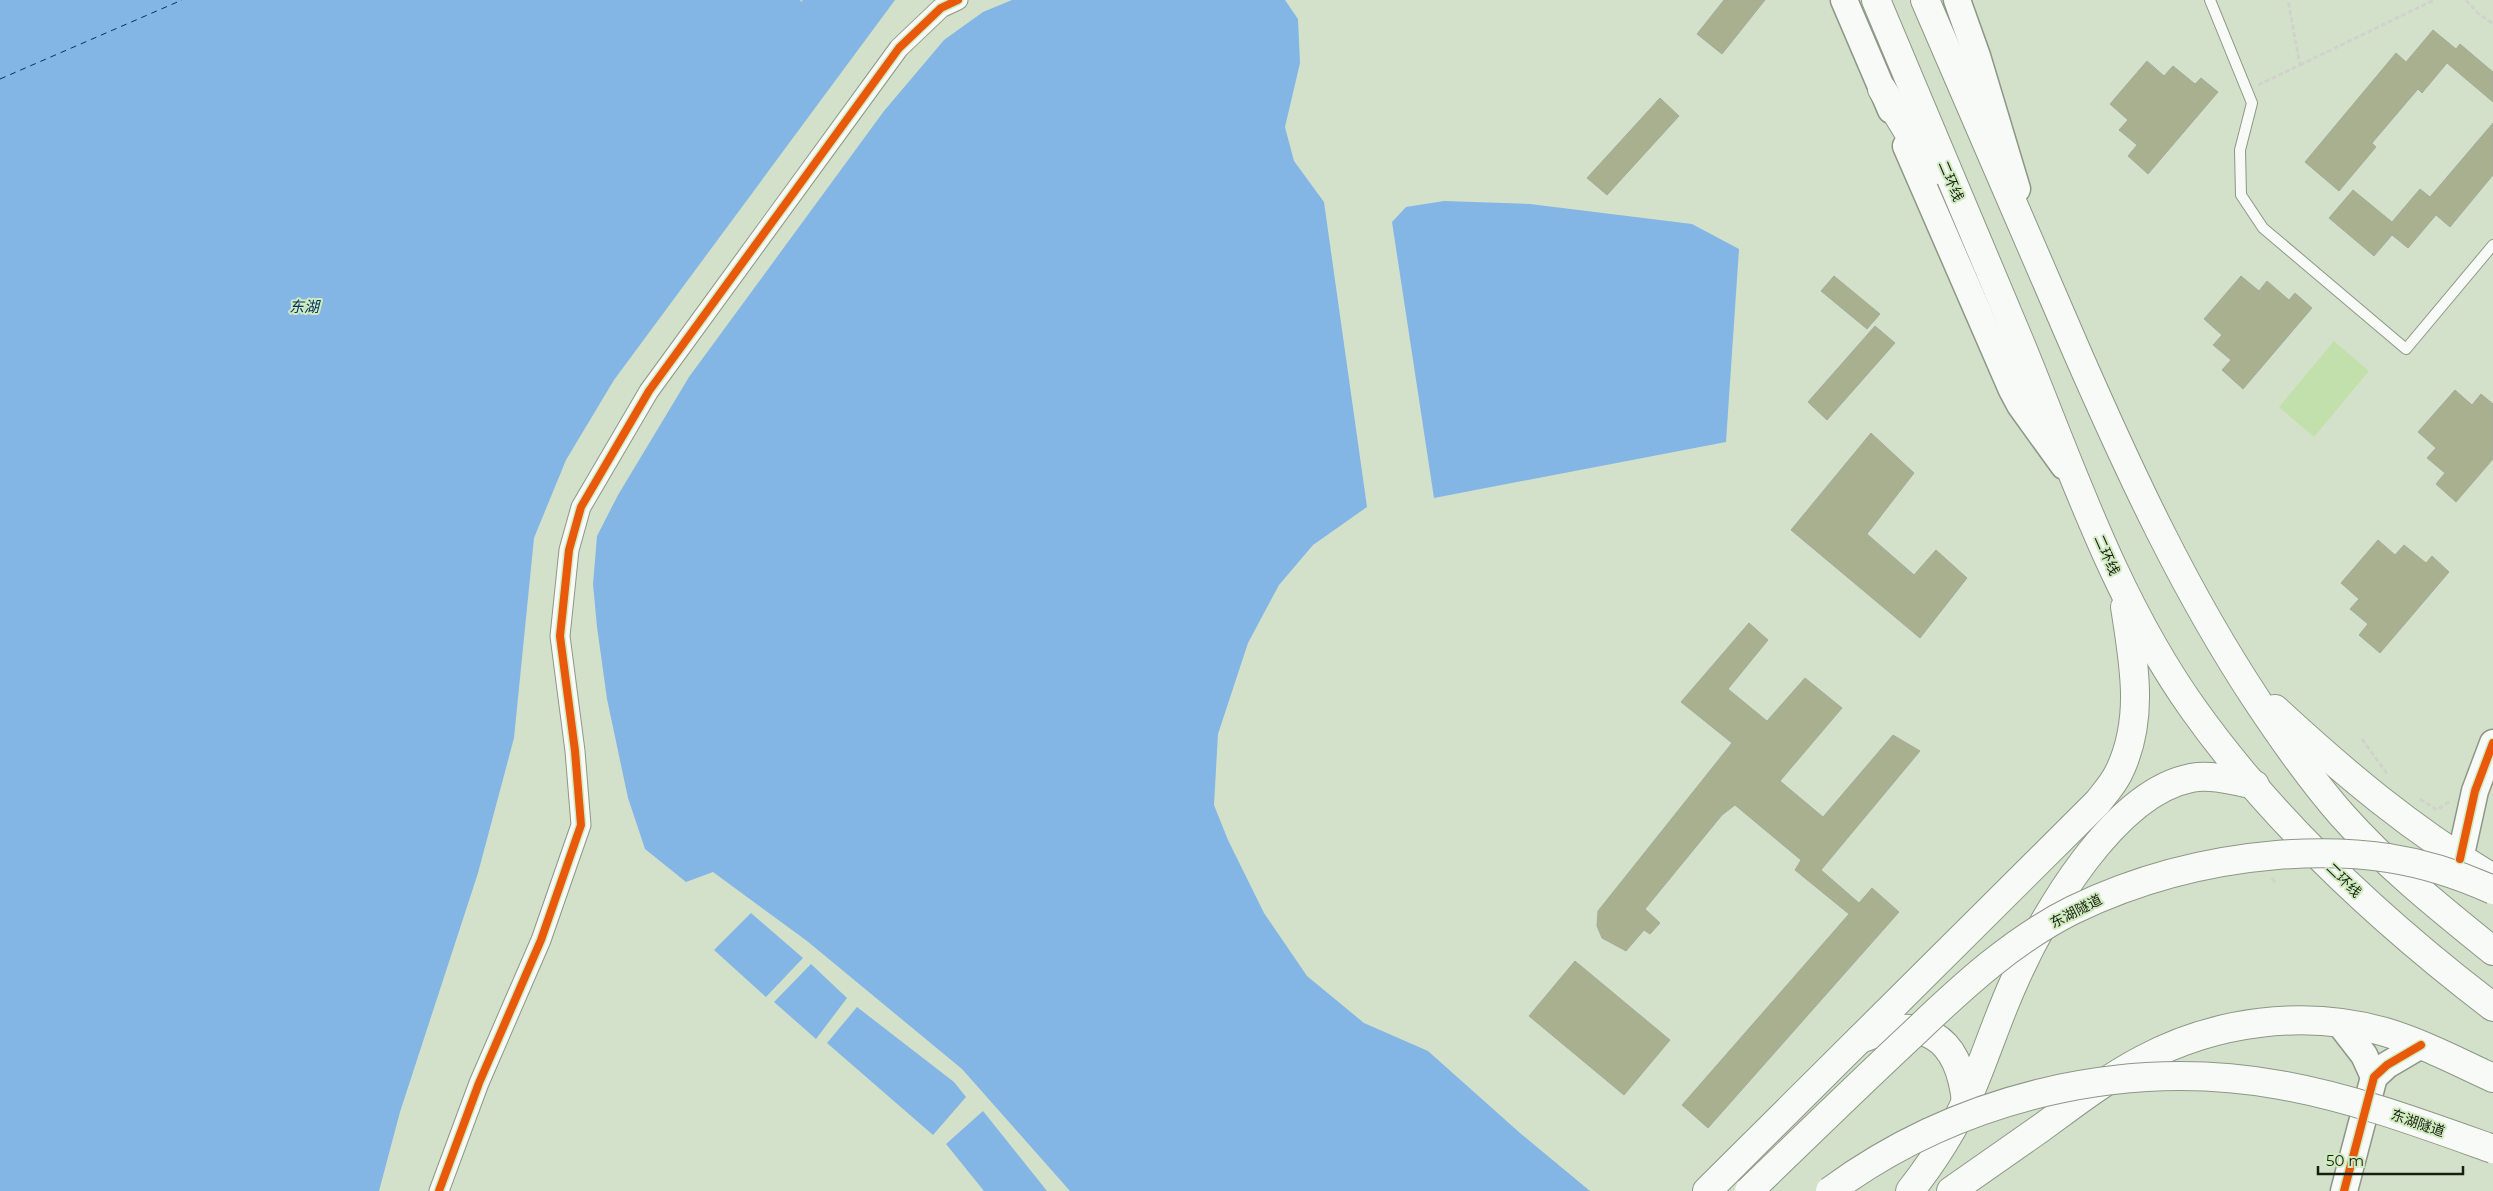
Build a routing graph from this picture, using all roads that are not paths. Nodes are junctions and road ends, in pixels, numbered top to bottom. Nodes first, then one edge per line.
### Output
1 (958, 0) edge
2 (1844, 0) edge
3 (1876, 0) edge
4 (1925, 0) edge
5 (1957, 0) edge
6 (2210, 0) edge
7 (1882, 89) junction
8 (1977, 244) junction
9 (2493, 245) edge
10 (2042, 271) junction
11 (2076, 483) junction
12 (2122, 589) junction
13 (2242, 677) junction
14 (2493, 743) edge
15 (2255, 785) junction
16 (2460, 859) junction
17 (2493, 878) edge
18 (2493, 890) edge
19 (2493, 951) edge
20 (2493, 1007) edge
21 (2340, 1024) junction
22 (1858, 1040) junction
23 (2420, 1045) junction
24 (2374, 1077) junction
25 (2493, 1078) edge
26 (1966, 1102) junction
27 (2493, 1149) edge
28 (439, 1191) edge
29 (1707, 1191) edge
30 (1749, 1191) edge
31 (1830, 1191) edge
32 (1910, 1191) edge
33 (1951, 1191) edge
34 (2344, 1191) edge

1 - 28 street
2 - 7 main road
3 - 8 highway, 二环线
4 - 10 highway
5 - 10 main road
6 - 9 lane
7 - 8 highway
7 - 11 main road
8 - 11 highway, 二环线
10 - 13 highway
11 - 12 highway, 二环线
12 - 15 highway, 二环线
12 - 22 highway
13 - 16 highway
13 - 19 highway
14 - 16 main road
15 - 20 highway, 二环线
15 - 26 highway
16 - 17 highway
18 - 30 highway, 东湖隧道, bridge
21 - 23 highway
21 - 24 main road
21 - 33 highway
22 - 26 highway
22 - 29 highway
23 - 24 main road
23 - 25 highway
24 - 34 main road
26 - 32 highway
27 - 31 highway, 东湖隧道, bridge

